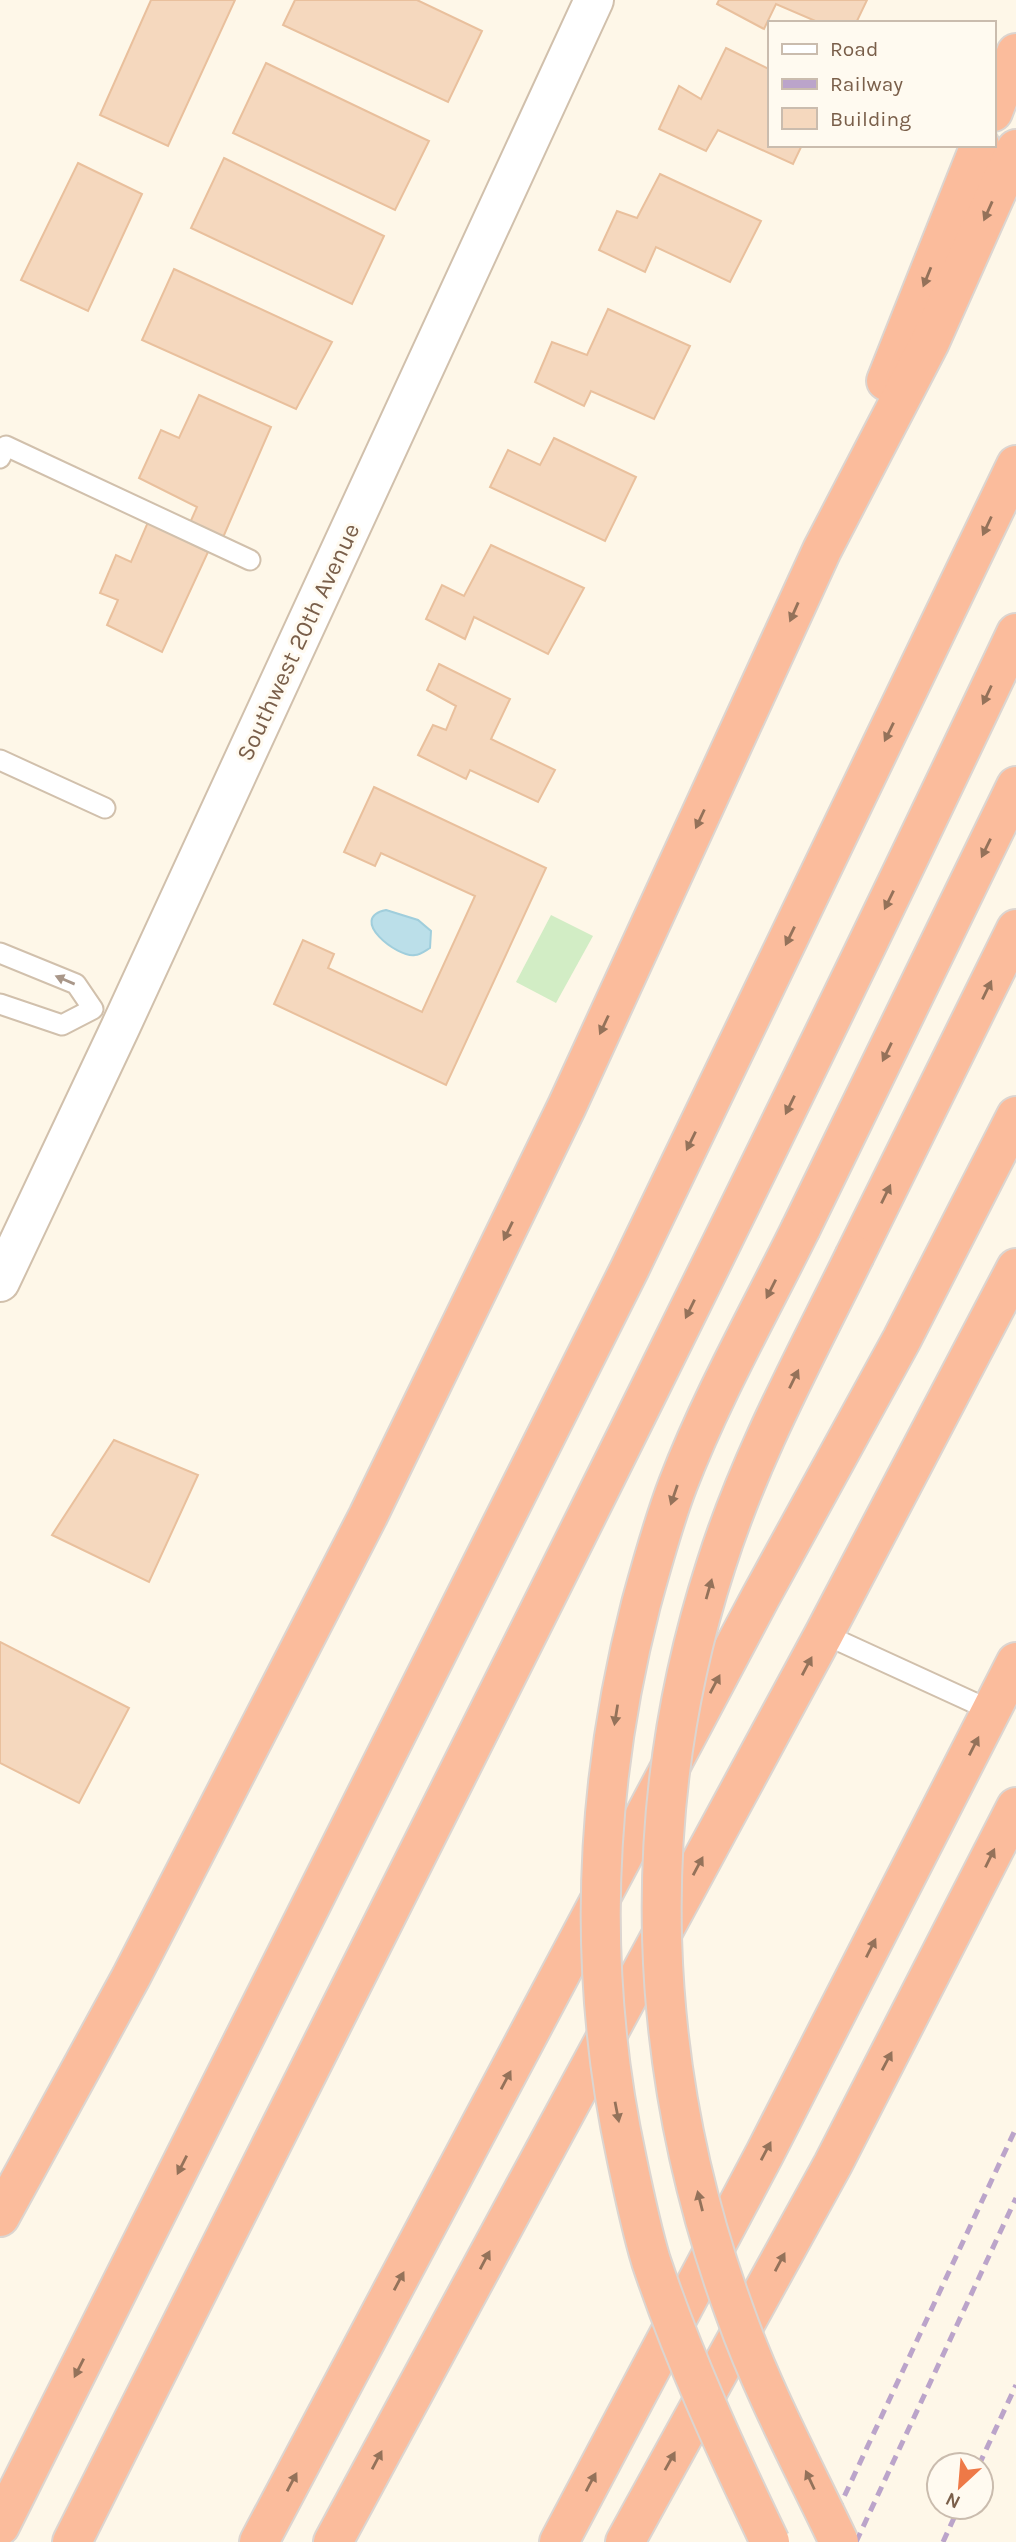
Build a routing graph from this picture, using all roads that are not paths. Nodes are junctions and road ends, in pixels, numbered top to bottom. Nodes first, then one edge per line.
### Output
1 (594, 0) edge
2 (1016, 53) edge
3 (995, 107) edge
4 (979, 147) edge
5 (1016, 149) edge
6 (2, 449) edge
7 (1016, 464) edge
8 (822, 550) junction
9 (250, 560) dead end
10 (1016, 633) edge
11 (0, 760) edge
12 (1016, 786) edge
13 (105, 808) dead end
14 (1016, 929) edge
15 (0, 953) edge
16 (0, 1004) edge
17 (106, 1019) junction
18 (1016, 1116) edge
19 (1016, 1268) edge
20 (0, 1282) edge
21 (824, 1634) junction
22 (1016, 1662) edge
23 (992, 1712) junction
24 (1016, 1807) edge
25 (0, 2217) edge
26 (0, 2526) edge
27 (72, 2542) edge
28 (259, 2542) edge
29 (333, 2542) edge
30 (559, 2542) edge
31 (625, 2542) edge
32 (770, 2542) edge
33 (839, 2542) edge

1 - 17 street, Southwest 20th Avenue
2 - 3 highway
4 -> 8 highway
5 -> 8 highway
6 - 9 lane
7 -> 26 highway
8 -> 25 highway
10 -> 27 highway
11 - 13 lane
12 -> 32 highway, bridge
33 -> 14 highway, bridge
17 -> 15 lane
16 - 17 lane
17 - 20 street, Southwest 20th Avenue
28 -> 18 highway
19 - 21 highway
21 - 23 lane
29 -> 21 highway
22 - 23 highway
30 -> 23 highway
31 -> 24 highway

